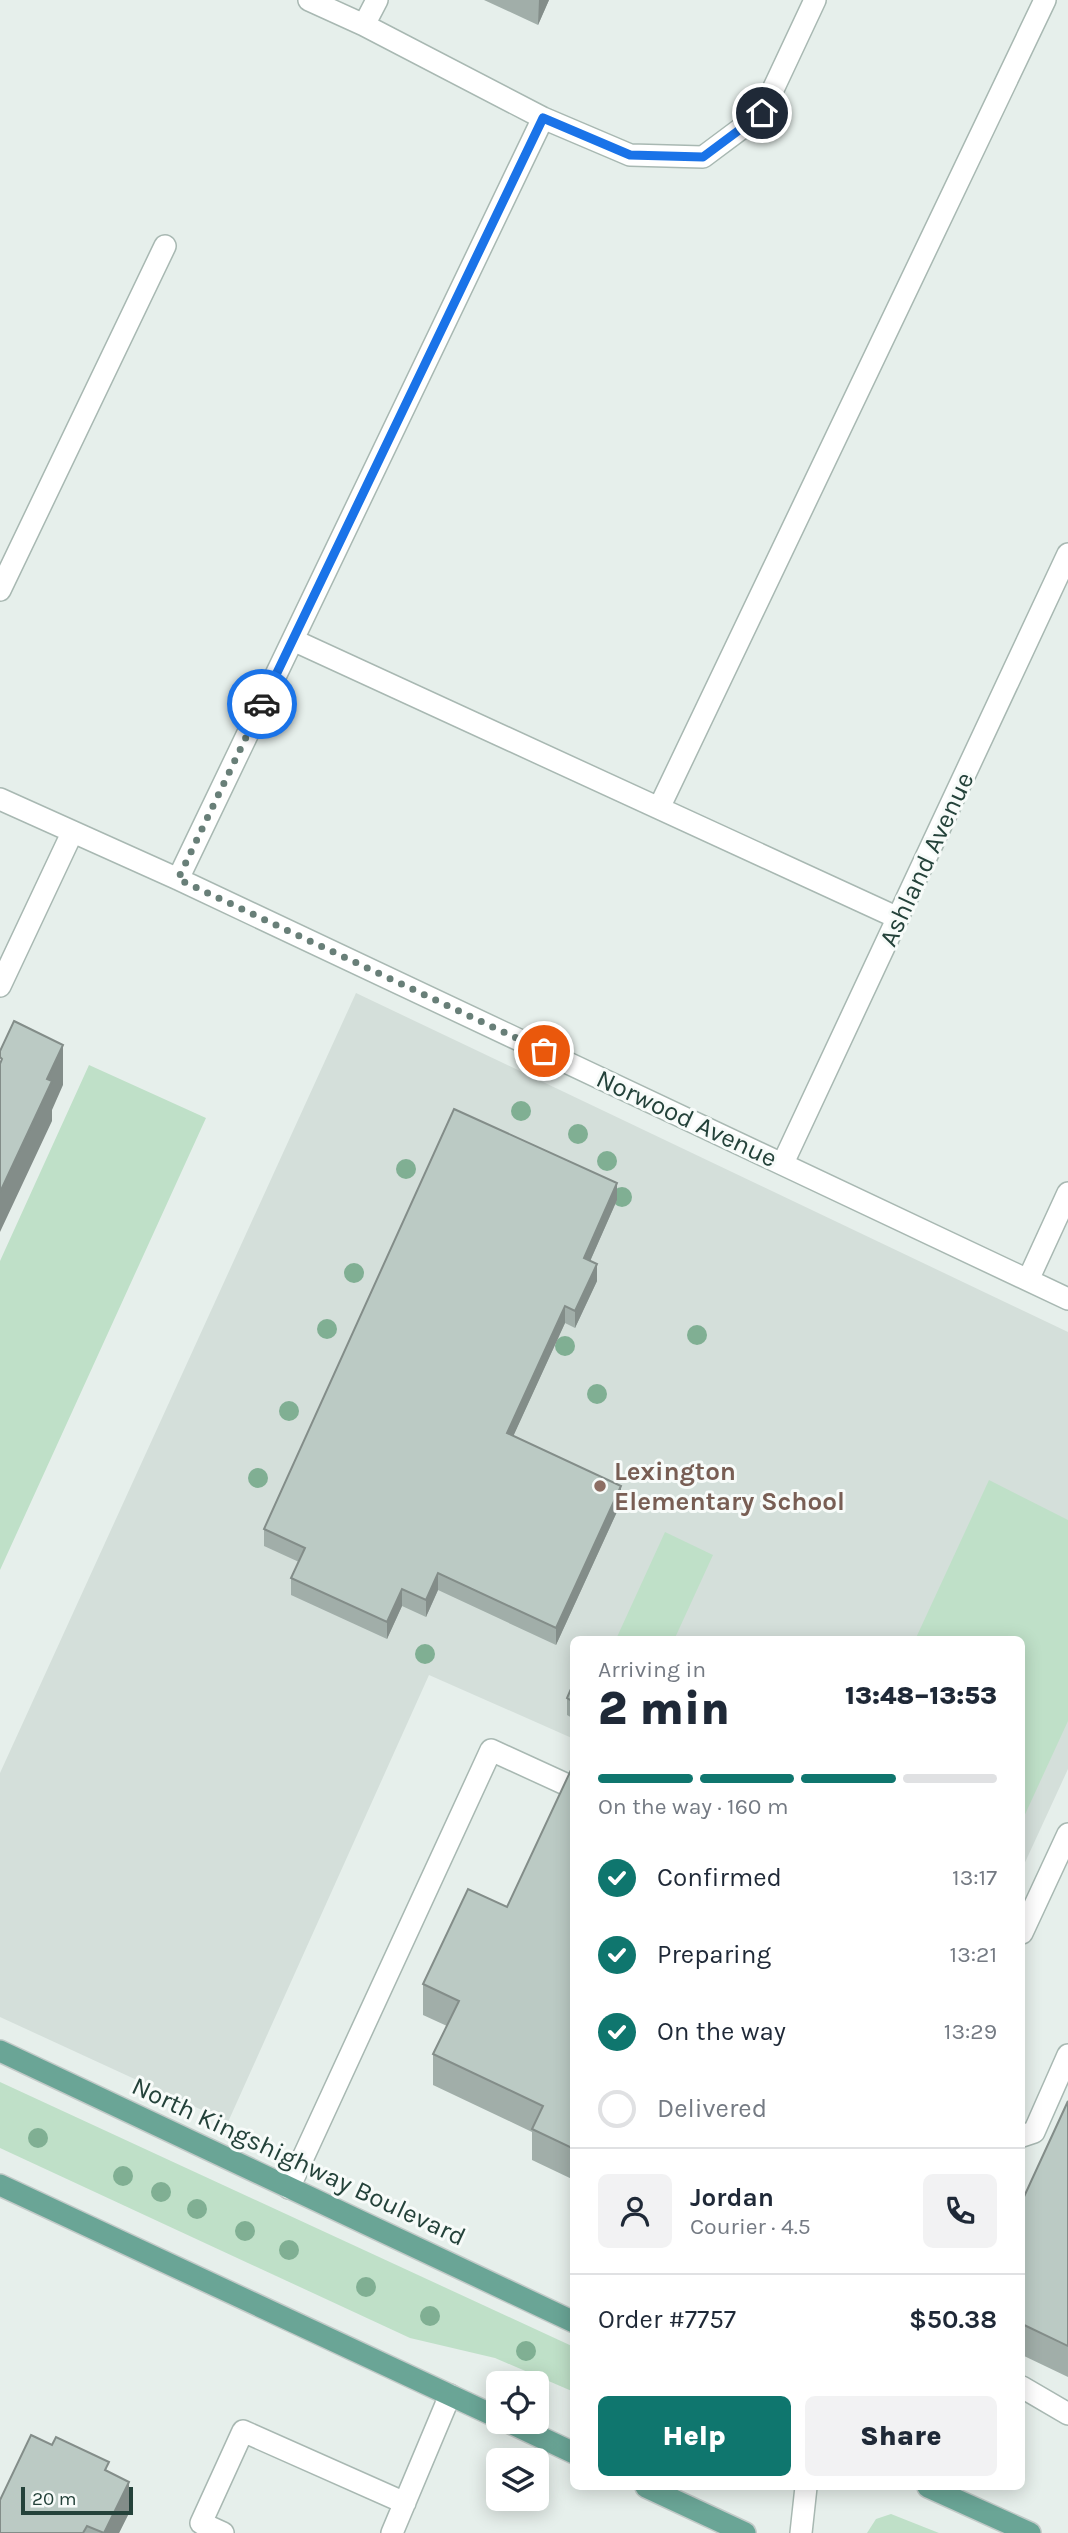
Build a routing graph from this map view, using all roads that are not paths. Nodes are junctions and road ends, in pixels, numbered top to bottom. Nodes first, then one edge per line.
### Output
1 (309, 0) edge
2 (377, 0) edge
3 (815, 0) edge
4 (1045, 0) edge
5 (364, 25) junction
6 (543, 118) junction
7 (165, 246) dead end
8 (1068, 554) edge
9 (0, 590) edge
10 (293, 640) junction
11 (0, 799) edge
12 (659, 808) junction
13 (72, 833) junction
14 (178, 879) junction
15 (898, 918) junction
16 (0, 986) edge
17 (783, 1163) junction
18 (1068, 1193) edge
19 (1028, 1280) junction
20 (1068, 1299) edge
21 (570, 1786) edge
22 (1068, 1833) edge
23 (1025, 1926) edge
24 (0, 2051) edge
25 (1068, 2055) edge
26 (1025, 2135) edge
27 (0, 2185) edge
28 (289, 2188) junction
29 (570, 2320) edge
30 (1025, 2389) edge
31 (450, 2395) junction
32 (486, 2412) edge
33 (1068, 2414) edge
34 (534, 2434) edge
35 (570, 2451) edge
36 (652, 2490) edge
37 (806, 2490) edge
38 (935, 2490) edge
39 (405, 2503) junction
40 (223, 2533) edge
41 (392, 2533) edge
42 (745, 2533) edge
43 (801, 2533) edge
44 (1030, 2533) edge

1 - 5 street
2 - 5 street
3 - 6 street
4 - 12 street
5 - 6 street
6 - 10 street
7 - 9 street
8 - 15 street, Ashland Avenue
10 - 12 street
10 - 14 street
11 - 13 street, Norwood Avenue
12 - 15 street
13 - 14 street, Norwood Avenue
13 - 16 street
14 - 17 street, Norwood Avenue
15 - 17 street, Ashland Avenue
17 - 19 street, Norwood Avenue
18 - 19 street
19 - 20 street, Norwood Avenue
21 - 28 street
22 - 23 street
24 - 28 main road, North Kingshighway Boulevard
25 - 26 street
27 - 31 main road
28 - 29 main road, North Kingshighway Boulevard
30 - 33 street
31 - 32 main road
31 - 39 street
34 - 35 main road
36 - 42 main road
37 - 43 street
38 - 44 main road
39 - 40 street
39 - 41 street

